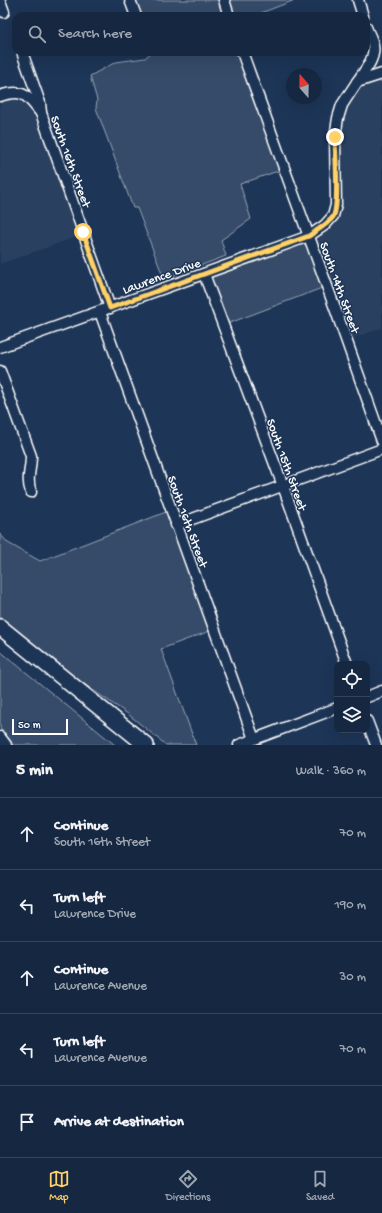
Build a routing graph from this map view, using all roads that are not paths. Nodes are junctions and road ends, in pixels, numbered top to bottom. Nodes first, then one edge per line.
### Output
1 (130, 0) edge
2 (224, 0) edge
3 (358, 0) edge
4 (0, 1) edge
5 (4, 12) dead end
6 (134, 12) edge
7 (228, 12) edge
8 (362, 12) edge
9 (370, 37) edge
10 (23, 56) edge
11 (243, 56) edge
12 (382, 74) edge
13 (357, 82) junction
14 (0, 96) edge
15 (41, 113) junction
16 (309, 236) junction
17 (204, 274) junction
18 (110, 308) junction
19 (100, 312) junction
20 (0, 347) edge
21 (0, 371) edge
22 (382, 441) edge
23 (382, 449) edge
24 (283, 486) junction
25 (31, 492) dead end
26 (176, 525) junction
27 (0, 627) edge
28 (0, 639) edge
29 (346, 661) edge
30 (382, 691) edge
31 (370, 696) edge
32 (334, 709) edge
33 (370, 729) edge
34 (0, 737) edge
35 (254, 739) junction
36 (132, 740) edge
37 (6, 745) edge
38 (146, 745) edge
39 (151, 745) edge
40 (239, 745) edge
41 (376, 745) edge

1 - 6 street
2 - 7 street
3 - 8 street
4 - 5 street
9 - 13 street, Lawrence Drive
10 - 15 street
11 - 16 street, South 14th Street
12 - 13 street
13 - 16 street, Lawrence Drive
14 - 15 street
15 - 18 street, South 16th Street
16 - 17 street, Lawrence Drive
16 - 22 street, South 14th Street
17 - 18 street, Lawrence Drive
17 - 24 street, South 15th Street
18 - 19 street, Lawrence Drive
19 - 20 street, Lawrence Drive
19 - 26 street, South 16th Street
21 - 25 street
23 - 24 street
24 - 26 street
24 - 29 street, South 15th Street
26 - 35 street, South 16th Street
27 - 36 highway
28 - 36 highway
30 - 31 street
32 - 35 street
33 - 41 street
34 - 37 street
35 - 40 street
36 - 38 highway
36 - 39 highway

